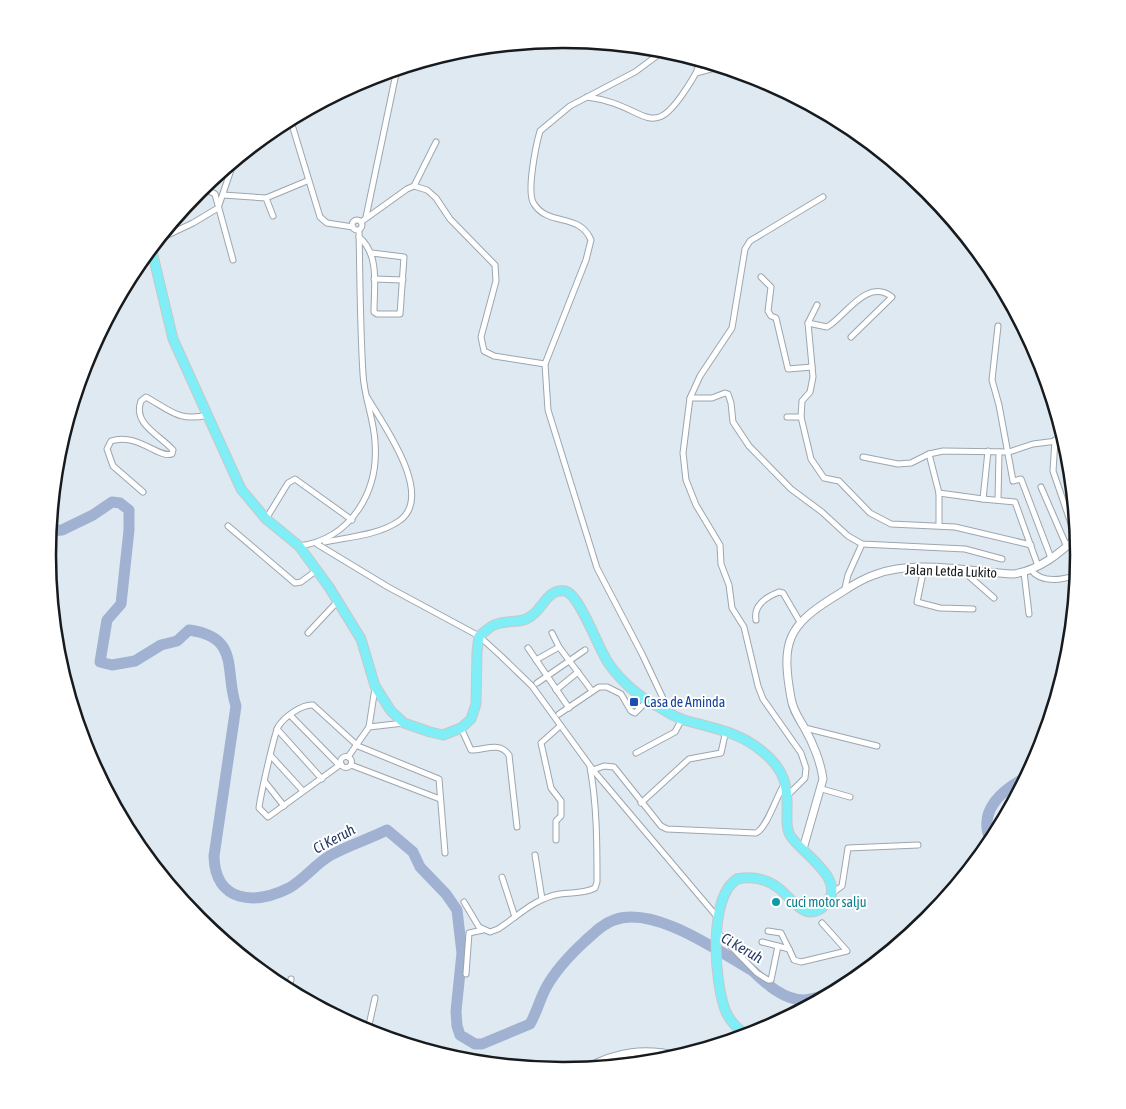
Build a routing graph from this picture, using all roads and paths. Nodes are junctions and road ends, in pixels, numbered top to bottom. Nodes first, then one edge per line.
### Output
1 (656, 56) edge
2 (699, 66) edge
3 (710, 69) edge
4 (696, 73) junction
5 (396, 76) edge
6 (586, 97) junction
7 (292, 128) dead end
8 (436, 142) dead end
9 (231, 172) edge
10 (307, 181) junction
11 (414, 186) junction
12 (209, 191) edge
13 (223, 195) junction
14 (266, 198) junction
15 (823, 198) dead end
16 (218, 208) junction
17 (273, 216) dead end
18 (366, 218) junction
19 (361, 222) junction
20 (353, 227) junction
21 (359, 230) junction
22 (171, 233) edge
23 (359, 237) junction
24 (372, 253) junction
25 (153, 257) edge
26 (233, 260) dead end
27 (761, 277) dead end
28 (374, 279) junction
29 (403, 280) junction
30 (817, 305) dead end
31 (808, 323) junction
32 (998, 326) dead end
33 (851, 337) dead end
34 (545, 364) junction
35 (812, 368) junction
36 (364, 392) junction
37 (690, 398) junction
38 (208, 415) junction
39 (786, 417) dead end
40 (802, 417) junction
41 (1055, 440) joint
42 (988, 451) junction
43 (999, 452) junction
44 (1009, 452) junction
45 (929, 454) junction
46 (863, 457) dead end
47 (1041, 487) dead end
48 (143, 492) dead end
49 (939, 493) junction
50 (983, 500) junction
51 (998, 500) junction
52 (1068, 508) edge
53 (266, 519) junction
54 (352, 520) junction
55 (939, 524) junction
56 (228, 526) dead end
57 (317, 544) junction
58 (862, 544) junction
59 (1070, 545) edge
60 (299, 546) junction
61 (1031, 546) junction
62 (1067, 547) junction
63 (1051, 558) junction
64 (1002, 559) dead end
65 (924, 568) junction
66 (1031, 569) junction
67 (317, 570) junction
68 (962, 570) junction
69 (1069, 577) edge
70 (845, 588) junction
71 (994, 598) dead end
72 (338, 601) junction
73 (973, 609) dead end
74 (1029, 614) dead end
75 (756, 620) dead end
76 (800, 622) junction
77 (308, 632) dead end
78 (552, 633) dead end
79 (479, 636) junction
80 (558, 647) junction
81 (528, 648) dead end
82 (585, 650) dead end
83 (536, 660) junction
84 (569, 660) junction
85 (578, 672) junction
86 (546, 676) junction
87 (537, 683) dead end
88 (375, 686) junction
89 (556, 690) junction
90 (592, 691) junction
91 (648, 700) junction
92 (569, 708) junction
93 (558, 714) dead end
94 (670, 714) junction
95 (290, 715) junction
96 (682, 720) junction
97 (404, 723) junction
98 (560, 726) junction
99 (369, 727) junction
100 (461, 728) junction
101 (805, 728) junction
102 (277, 729) junction
103 (726, 730) junction
104 (358, 746) junction
105 (877, 746) dead end
106 (636, 754) dead end
107 (271, 756) junction
108 (348, 757) junction
109 (351, 764) junction
110 (589, 764) junction
111 (340, 765) junction
112 (593, 770) junction
113 (322, 779) junction
114 (265, 782) junction
115 (786, 782) junction
116 (822, 789) junction
117 (303, 791) junction
118 (787, 796) junction
119 (850, 797) dead end
120 (440, 799) junction
121 (641, 803) junction
122 (284, 806) junction
123 (517, 827) dead end
124 (556, 840) dead end
125 (918, 845) dead end
126 (803, 849) junction
127 (445, 853) dead end
128 (534, 855) dead end
129 (502, 877) dead end
130 (831, 894) junction
131 (542, 899) junction
132 (464, 902) dead end
133 (515, 917) junction
134 (719, 919) junction
135 (822, 923) dead end
136 (483, 930) junction
137 (768, 931) dead end
138 (718, 935) junction
139 (762, 942) dead end
140 (778, 946) junction
141 (789, 949) junction
142 (466, 974) dead end
143 (292, 979) dead end
144 (291, 982) edge
145 (375, 998) dead end
146 (369, 1023) edge
147 (741, 1029) edge
148 (662, 1052) edge
149 (610, 1059) edge

1 - 6 street
2 - 4 street
3 - 4 street
4 - 6 street
5 - 18 street
6 - 34 street
7 - 10 street
8 - 11 street
9 - 13 street
10 - 14 street
10 - 20 street
11 - 18 street
11 - 34 street
12 - 16 street
13 - 14 street
13 - 16 street
14 - 17 street
15 - 37 street
16 - 22 street
16 - 26 street
18 - 19 street
19 - 20 street
19 - 21 street
20 - 21 street
21 - 23 street
23 - 24 street
23 - 36 street
24 - 28 street
24 - 29 street
25 - 38 highway
27 - 35 street
28 - 29 street
28 - 29 street
30 - 31 street
31 - 33 street
31 - 35 street
32 - 44 street
34 - 94 street
35 - 40 street
36 - 54 street
36 - 57 street
37 - 58 street
37 - 118 street
38 - 48 street
38 - 53 highway
39 - 40 street
40 - 55 street
41 - 44 street
41 - 52 street
42 - 43 street
42 - 45 street
42 - 50 street
43 - 44 street
43 - 51 street
44 - 63 street
45 - 46 street
45 - 49 street
47 - 62 street
49 - 50 street
49 - 55 street
50 - 51 street
51 - 61 street
53 - 54 street
53 - 60 highway
54 - 57 street
55 - 61 street
56 - 67 street
57 - 60 street
57 - 79 street
58 - 64 street
58 - 70 street
59 - 62 street, Jalan Letda Lukito
60 - 67 highway
61 - 66 street
62 - 63 street, Jalan Letda Lukito
63 - 66 street, Jalan Letda Lukito
65 - 68 street, Jalan Letda Lukito
65 - 70 street, Jalan Letda Lukito
65 - 73 street
66 - 68 street, Jalan Letda Lukito
66 - 69 street
66 - 74 street
67 - 72 highway
68 - 71 street
70 - 76 street, Jalan Letda Lukito
72 - 77 street
72 - 88 highway
75 - 76 street
76 - 101 street, Jalan Letda Lukito
78 - 80 street
79 - 91 highway
79 - 98 street
79 - 100 highway
80 - 83 street
80 - 84 street
81 - 83 street
82 - 84 street
83 - 86 street
84 - 85 street
84 - 86 street
85 - 89 street
85 - 90 street
86 - 87 street
86 - 89 street
88 - 97 highway
88 - 99 street
89 - 92 street
90 - 91 street
90 - 92 street
91 - 94 highway
92 - 93 street
94 - 96 highway
95 - 102 street
95 - 104 street
95 - 111 street
96 - 103 highway
96 - 106 street
97 - 99 street
97 - 100 highway
98 - 110 street
98 - 124 street
99 - 104 street
100 - 123 street
101 - 105 street
101 - 116 street, Jalan Letda Lukito
102 - 107 street
102 - 113 street
103 - 115 highway
103 - 121 street
104 - 108 street
104 - 120 street
107 - 114 street
107 - 117 street
108 - 109 street
108 - 111 street
109 - 111 street
109 - 120 street
110 - 112 street
110 - 131 street
111 - 113 street
112 - 121 street
112 - 134 street
113 - 117 street
114 - 122 street
114 - 122 street
115 - 118 highway
115 - 121 street
116 - 119 street
116 - 126 street, Jalan Letda Lukito
117 - 122 street
118 - 126 highway
120 - 127 street
125 - 130 street
126 - 130 highway
128 - 131 street
129 - 133 street
130 - 134 highway
131 - 133 street
132 - 136 street
133 - 136 street
134 - 138 highway
135 - 141 street
136 - 142 street
137 - 141 street
138 - 140 street
138 - 147 highway
139 - 140 street
140 - 141 street
143 - 144 street
145 - 146 street
148 - 149 street

